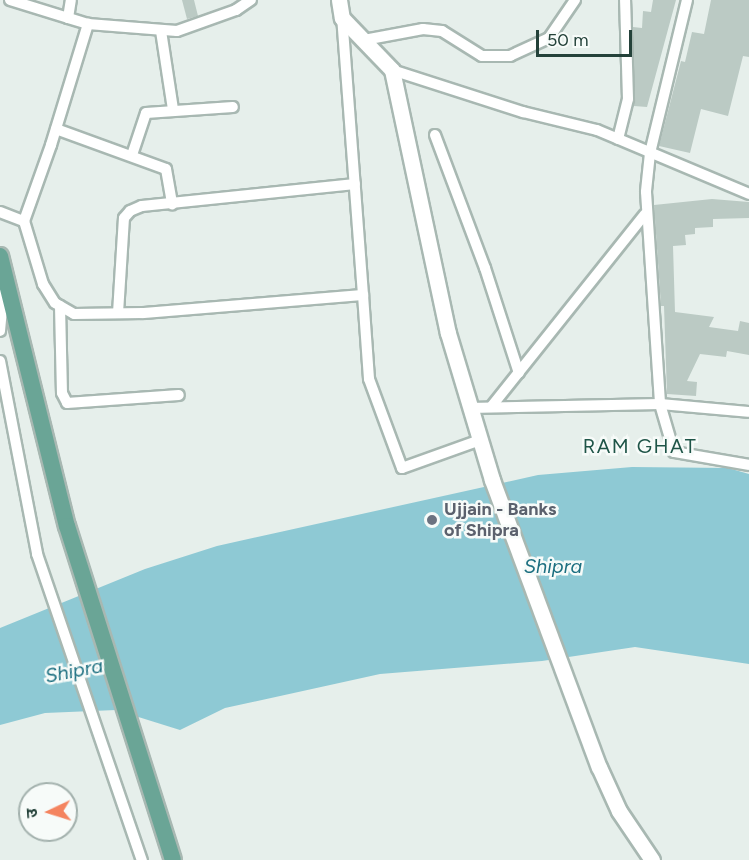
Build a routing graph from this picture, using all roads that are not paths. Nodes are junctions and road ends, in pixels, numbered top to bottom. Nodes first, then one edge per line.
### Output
1 (10, 0) edge
2 (71, 0) edge
3 (251, 0) edge
4 (339, 0) edge
5 (574, 0) edge
6 (626, 0) edge
7 (687, 0) edge
8 (68, 18) junction
9 (342, 18) junction
10 (88, 24) junction
11 (161, 31) junction
12 (364, 40) junction
13 (392, 70) junction
14 (233, 107) dead end
15 (173, 109) junction
16 (56, 129) junction
17 (435, 135) dead end
18 (618, 139) junction
19 (650, 153) junction
20 (132, 155) junction
21 (355, 184) junction
22 (749, 194) edge
23 (172, 204) junction
24 (0, 212) edge
25 (644, 214) junction
26 (24, 221) junction
27 (0, 256) edge
28 (4, 283) junction
29 (363, 295) junction
30 (60, 306) junction
31 (118, 313) junction
32 (0, 331) edge
33 (0, 361) edge
34 (519, 373) junction
35 (179, 395) dead end
36 (660, 404) junction
37 (491, 407) junction
38 (469, 408) junction
39 (749, 412) edge
40 (480, 440) junction
41 (749, 465) edge
42 (142, 860) edge
43 (173, 860) edge
44 (652, 860) edge

1 - 8 street
2 - 8 street
3 - 11 street
4 - 9 main road
5 - 12 street
6 - 18 street
7 - 19 street
8 - 10 street
9 - 12 main road
9 - 21 street
10 - 11 street
10 - 16 street
11 - 15 street
12 - 13 main road
13 - 18 street
13 - 38 main road
14 - 15 street
15 - 20 street
16 - 20 street
16 - 26 street
17 - 34 street
18 - 19 street
19 - 22 street
19 - 25 street
20 - 23 street
21 - 23 street
21 - 29 street
23 - 31 street
24 - 26 street
25 - 34 street
25 - 36 street
26 - 30 street
27 - 28 main road
28 - 32 street
28 - 43 main road
29 - 31 street
29 - 40 street
30 - 31 street
30 - 35 street
33 - 42 street
34 - 37 street
36 - 37 street
36 - 39 street
36 - 41 street
37 - 38 street
38 - 40 main road
40 - 44 main road

